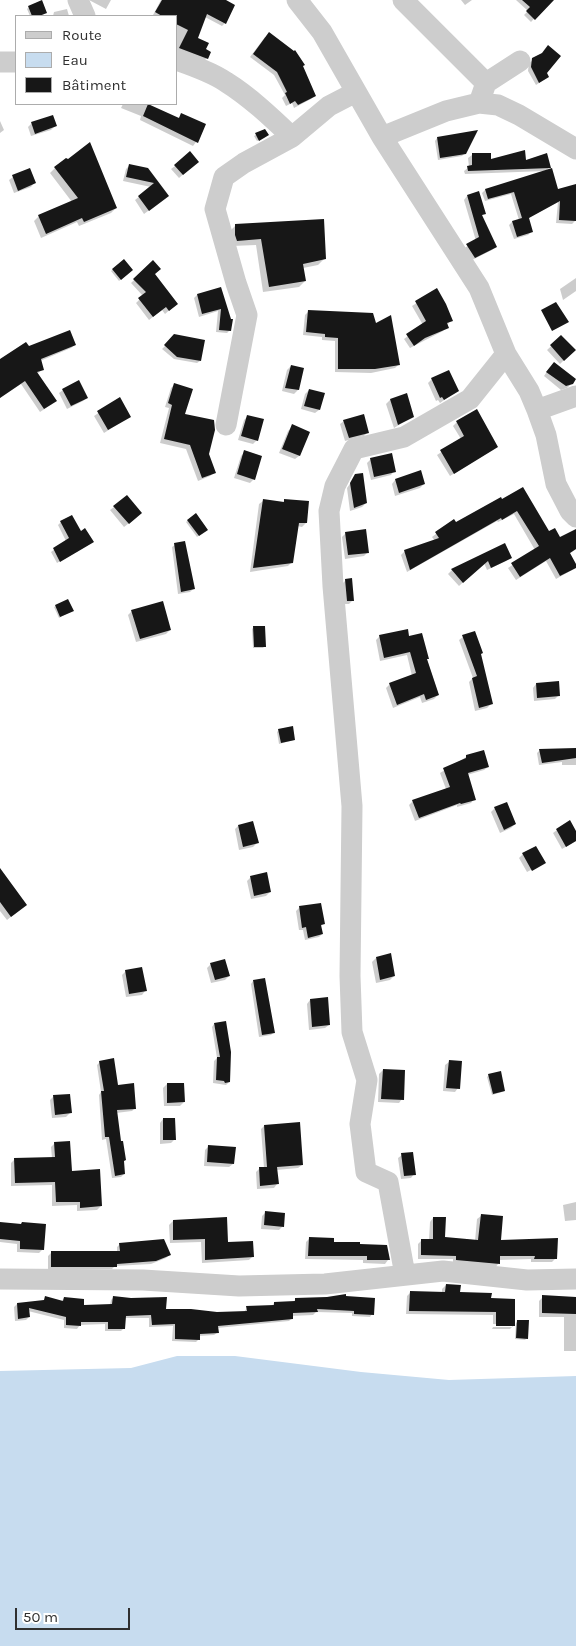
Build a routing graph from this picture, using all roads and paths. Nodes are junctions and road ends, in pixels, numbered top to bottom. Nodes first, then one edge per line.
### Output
1 (78, 0) edge
2 (297, 0) edge
3 (403, 0) edge
4 (85, 15) edge
5 (178, 61) edge
6 (520, 61) dead end
7 (0, 62) edge
8 (15, 62) edge
9 (486, 83) junction
10 (356, 92) junction
11 (478, 103) junction
12 (292, 137) junction
13 (382, 137) junction
14 (576, 148) edge
15 (506, 354) junction
16 (576, 396) edge
17 (537, 410) junction
18 (226, 425) dead end
19 (576, 517) edge
20 (405, 1275) junction
21 (0, 1279) edge
22 (576, 1279) edge

1 - 4 street
2 - 10 street
3 - 9 street
5 - 12 street
6 - 9 street
7 - 8 street
9 - 11 street
10 - 12 street
10 - 13 street
11 - 13 street
11 - 14 street
12 - 18 street
13 - 15 street
15 - 17 street
15 - 20 street
16 - 17 street
17 - 19 street
20 - 21 street
20 - 22 street

